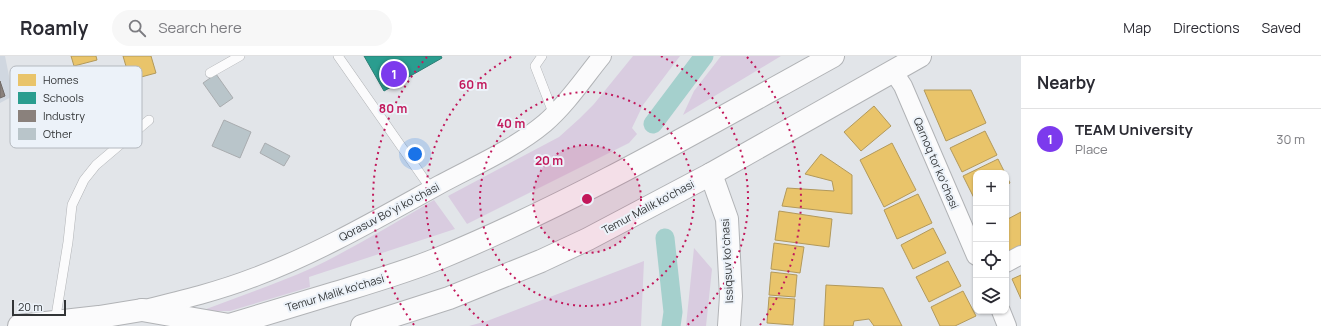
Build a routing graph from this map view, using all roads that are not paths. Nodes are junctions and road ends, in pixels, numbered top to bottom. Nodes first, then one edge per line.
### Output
1 (240, 56) edge
2 (338, 56) edge
3 (542, 56) edge
4 (602, 56) edge
5 (833, 56) edge
6 (920, 56) edge
7 (893, 71) junction
8 (210, 73) dead end
9 (554, 115) junction
10 (149, 120) dead end
11 (142, 126) edge
12 (116, 148) edge
13 (711, 174) junction
14 (431, 190) junction
15 (973, 249) edge
16 (1021, 256) edge
17 (1009, 262) edge
18 (142, 310) junction
19 (1002, 314) edge
20 (55, 322) junction
21 (19, 326) edge
22 (228, 326) edge
23 (362, 326) edge
24 (729, 326) edge
25 (1008, 326) edge

1 - 8 lane
2 - 14 lane
3 - 9 lane
4 - 9 street, Qorasuv Bo‘yi koʻchasi
5 - 22 main road, Temur Malik ko'chasi
6 - 7 main road, Temur Malik ko'chasi
7 - 13 main road, Temur Malik ko'chasi
7 - 15 street, Qarnoq tor koʻchasi
9 - 14 street, Qorasuv Bo‘yi koʻchasi
10 - 11 lane
12 - 20 lane
13 - 23 main road, Temur Malik ko'chasi
13 - 24 main road, Issiqsuv koʻchasi
14 - 18 street, Qorasuv Bo‘yi koʻchasi
16 - 17 street
18 - 20 main road
18 - 22 main road
19 - 25 street
20 - 21 main road

